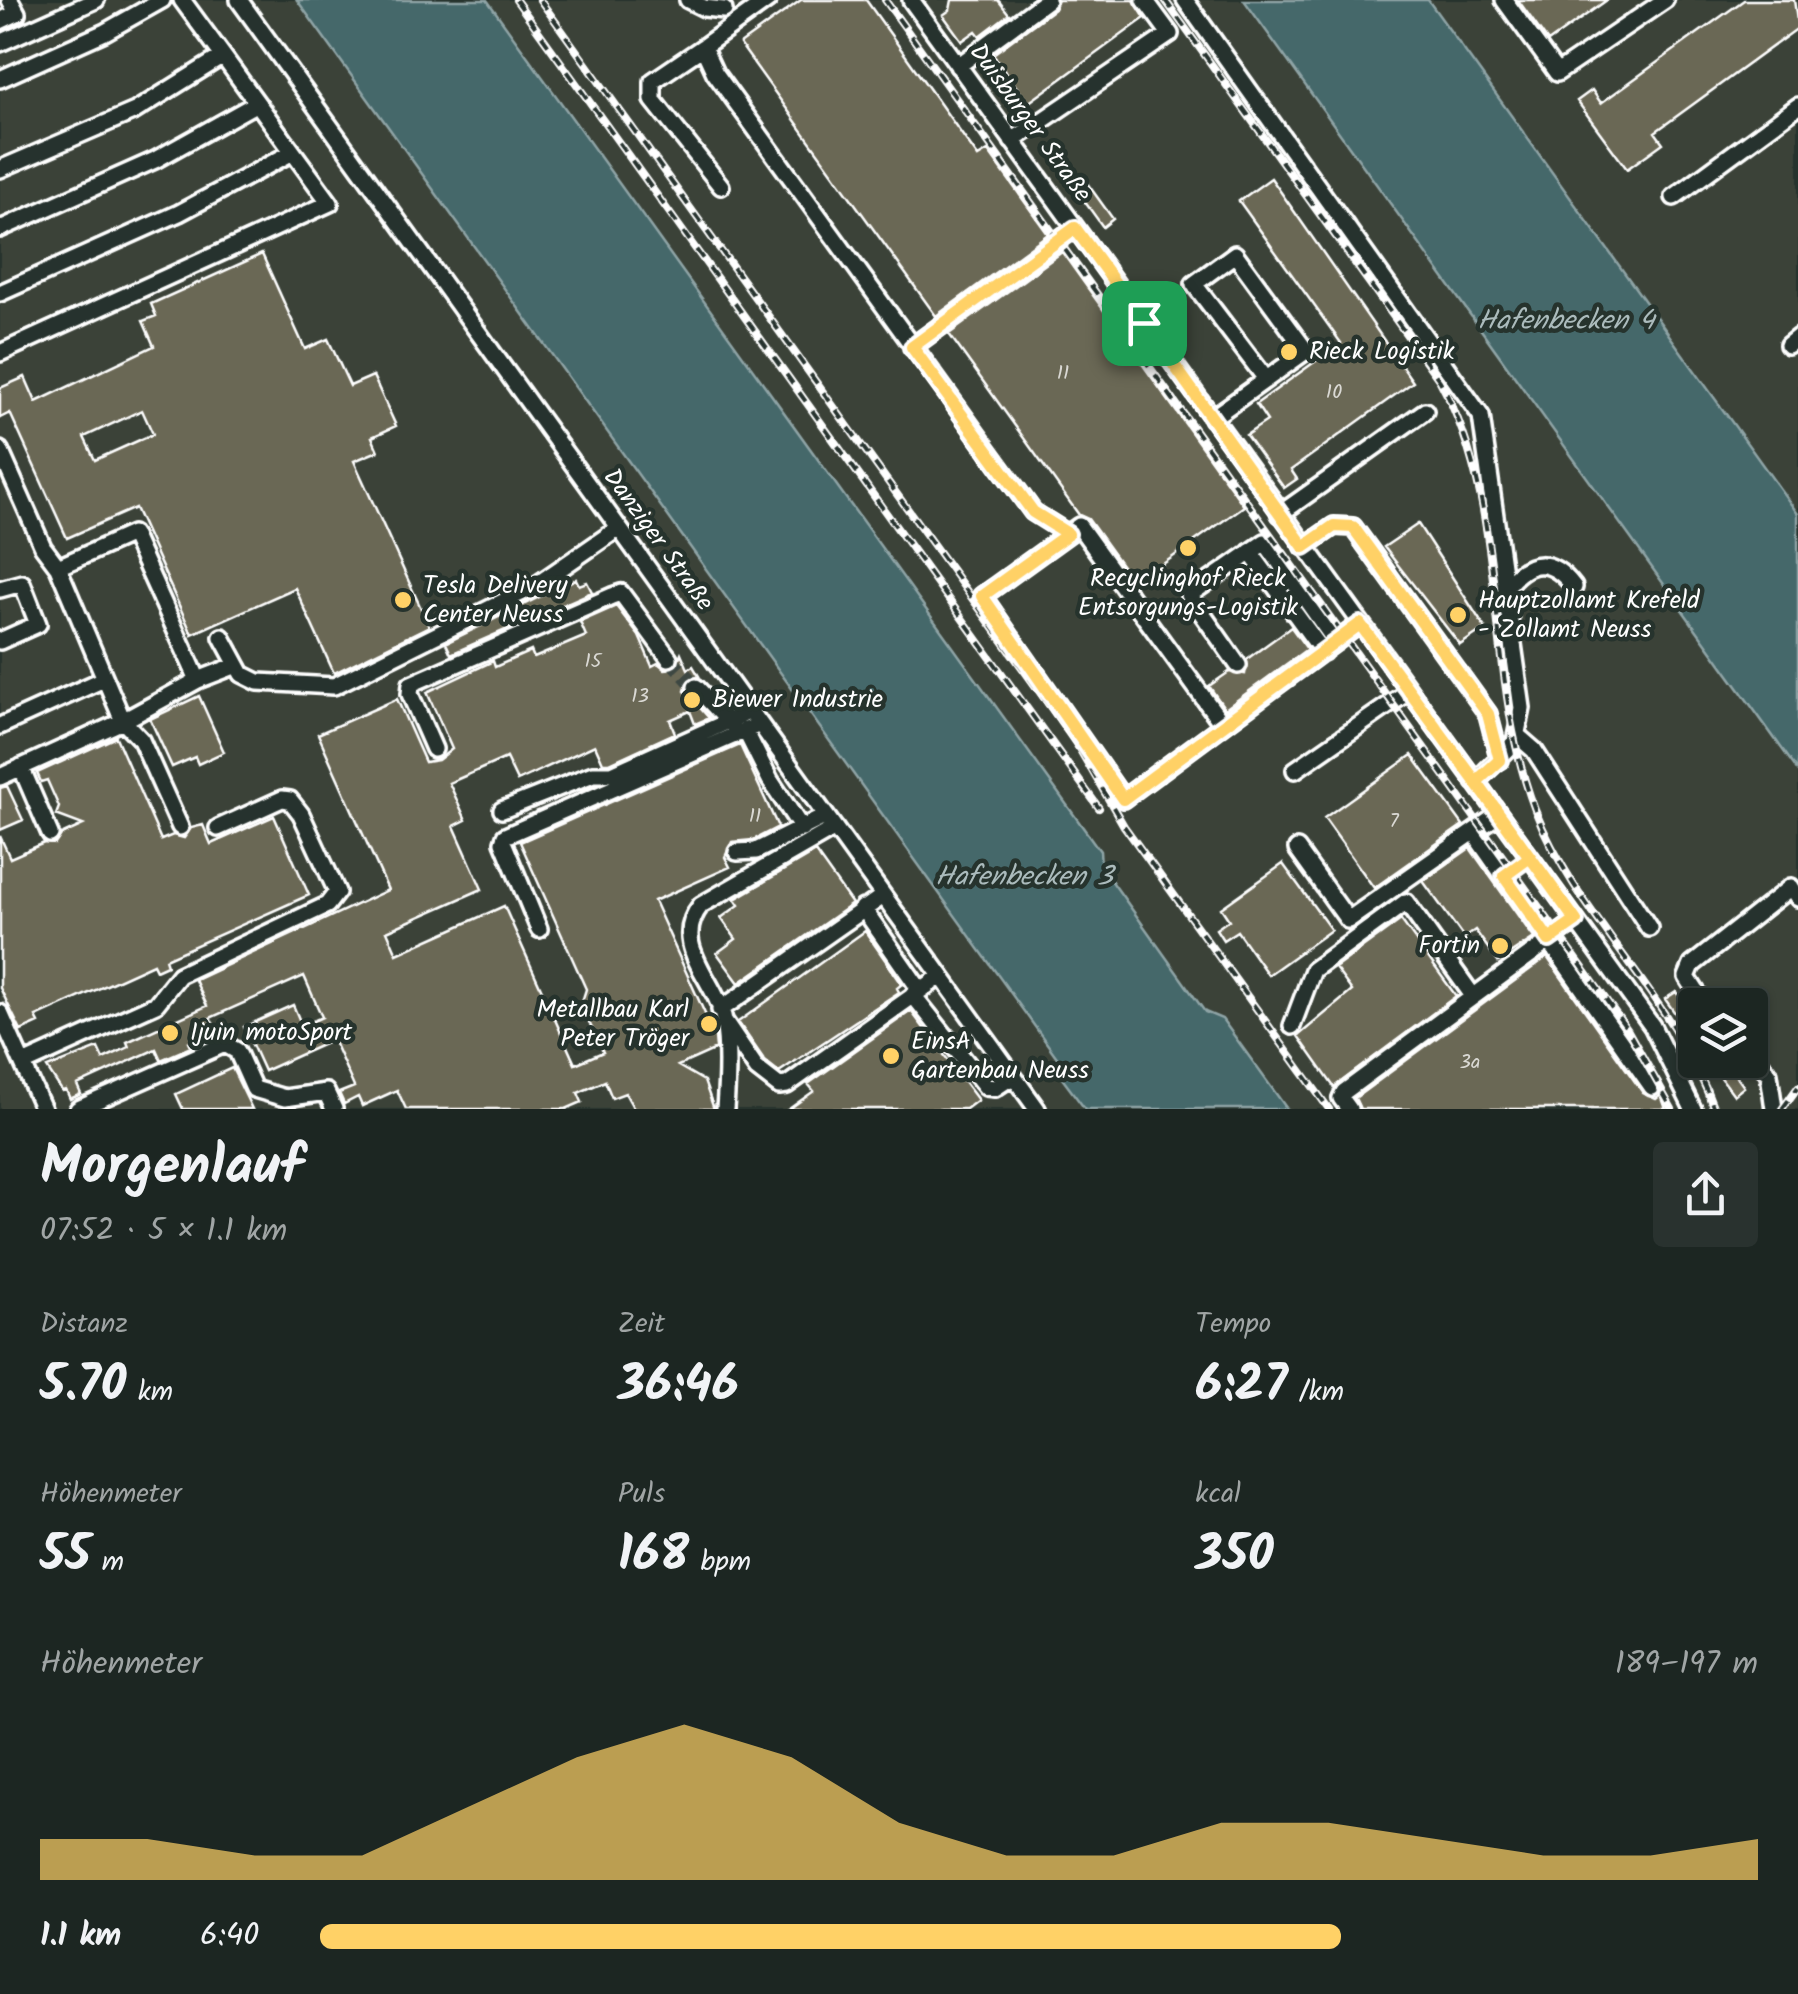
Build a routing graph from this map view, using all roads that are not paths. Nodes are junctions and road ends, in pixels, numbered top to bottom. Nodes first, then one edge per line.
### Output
1 (10, 0) edge
2 (96, 0) edge
3 (162, 0) edge
4 (182, 0) edge
5 (239, 0) edge
6 (688, 0) edge
7 (768, 0) edge
8 (911, 0) edge
9 (1047, 0) edge
10 (1146, 0) edge
11 (1185, 0) edge
12 (1504, 0) edge
13 (1664, 0) edge
14 (722, 5) edge
15 (0, 20) edge
16 (734, 25) junction
17 (0, 43) edge
18 (702, 47) junction
19 (223, 56) junction
20 (958, 66) junction
21 (0, 79) edge
22 (257, 103) junction
23 (1798, 106) edge
24 (1012, 141) junction
25 (293, 152) junction
26 (0, 168) edge
27 (720, 186) dead end
28 (1674, 197) dead end
29 (1075, 228) junction
30 (0, 229) edge
31 (0, 293) edge
32 (912, 347) junction
33 (0, 353) edge
34 (1266, 379) junction
35 (1425, 411) dead end
36 (1212, 418) junction
37 (0, 450) edge
38 (1280, 514) junction
39 (619, 528) junction
40 (1068, 534) junction
41 (1304, 547) junction
42 (1250, 552) junction
43 (58, 566) junction
44 (1506, 587) junction
45 (1574, 587) dead end
46 (0, 589) edge
47 (664, 591) junction
48 (628, 606) junction
49 (1360, 624) junction
50 (222, 638) dead end
51 (0, 641) edge
52 (1329, 647) junction
53 (670, 658) tunnel mouth
54 (236, 665) junction
55 (1238, 665) dead end
56 (104, 678) junction
57 (198, 680) junction
58 (696, 687) tunnel mouth
59 (1409, 690) junction
60 (123, 721) junction
61 (745, 724) junction
62 (1223, 725) junction
63 (0, 726) edge
64 (1519, 737) junction
65 (434, 749) dead end
66 (1500, 760) junction
67 (21, 767) junction
68 (1295, 770) dead end
69 (0, 777) edge
70 (1476, 782) junction
71 (502, 810) dead end
72 (1499, 814) junction
73 (830, 822) junction
74 (180, 827) dead end
75 (218, 828) dead end
76 (802, 829) junction
77 (50, 834) dead end
78 (1480, 842) dead end
79 (1296, 849) dead end
80 (736, 852) dead end
81 (1530, 857) junction
82 (1504, 876) junction
83 (883, 896) junction
84 (1798, 898) edge
85 (862, 908) junction
86 (1576, 921) junction
87 (1650, 928) dead end
88 (539, 929) dead end
89 (913, 936) junction
90 (1549, 940) junction
91 (892, 950) junction
92 (940, 976) junction
93 (1693, 988) edge
94 (916, 992) junction
95 (1473, 996) junction
96 (1636, 1003) junction
97 (0, 1012) edge
98 (722, 1015) junction
99 (1604, 1025) junction
100 (1292, 1026) dead end
101 (22, 1064) junction
102 (1768, 1073) edge
103 (1012, 1076) junction
104 (1652, 1087) dead end
105 (43, 1109) edge
106 (78, 1109) edge
107 (334, 1109) edge
108 (725, 1109) edge
109 (1036, 1109) edge
110 (1349, 1109) edge
111 (1692, 1109) edge
112 (1774, 1109) edge

1 - 15 street
2 - 17 street
3 - 21 street
4 - 19 street
5 - 39 street, Danziger Straße
6 - 14 street
7 - 16 street
8 - 20 street, Duisburger Straße
9 - 20 street
10 - 24 street
11 - 44 street
12 - 13 street
14 - 16 street
16 - 18 street
18 - 27 street
18 - 32 street
19 - 22 street
19 - 26 street
20 - 24 street, Duisburger Straße
22 - 25 street
22 - 30 street
23 - 28 street
24 - 29 street, Duisburger Straße
25 - 31 street
25 - 33 street
29 - 32 street
29 - 36 street, Duisburger Straße
32 - 40 street
34 - 34 street
34 - 36 street
35 - 38 street
36 - 38 street, Duisburger Straße
37 - 43 street
38 - 41 street, Duisburger Straße
39 - 47 street, Danziger Straße
39 - 54 street
40 - 62 street
40 - 62 street
41 - 49 street, Duisburger Straße
41 - 66 street
42 - 52 street
42 - 52 street
42 - 55 street
43 - 56 street
43 - 57 street
44 - 45 street
44 - 64 street
46 - 51 street
47 - 48 street
47 - 61 street, Danziger Straße
48 - 53 street
48 - 65 street
49 - 52 street
49 - 59 street, Duisburger Straße
50 - 54 street
52 - 62 street
54 - 57 street
56 - 60 street
56 - 63 street
57 - 60 street
58 - 61 street
59 - 68 street
59 - 70 street, Duisburger Straße
60 - 67 street
60 - 74 street
61 - 71 street
61 - 73 street, Danziger Straße
61 - 76 street
61 - 88 street
64 - 66 street
64 - 87 street
66 - 70 street
67 - 69 street
67 - 77 street
70 - 72 street, Duisburger Straße
72 - 79 street
72 - 81 street, Duisburger Straße
73 - 76 street
73 - 83 street, Danziger Straße
73 - 98 street
75 - 101 street
76 - 80 street
78 - 82 street
81 - 82 street
81 - 86 street, Duisburger Straße
82 - 90 street
83 - 85 street
83 - 89 street, Danziger Straße
84 - 93 street
85 - 91 street
85 - 98 street
86 - 90 street
86 - 96 street, Duisburger Straße
89 - 91 street
89 - 92 street, Danziger Straße
90 - 95 street
90 - 99 street
91 - 94 street
92 - 94 street
92 - 103 street, Danziger Straße
94 - 98 street
94 - 103 street
95 - 100 street
95 - 110 street
96 - 99 street
96 - 111 street, Duisburger Straße
97 - 101 street
98 - 108 street
99 - 104 street
101 - 105 street
102 - 112 street
103 - 109 street, Danziger Straße
106 - 107 street

